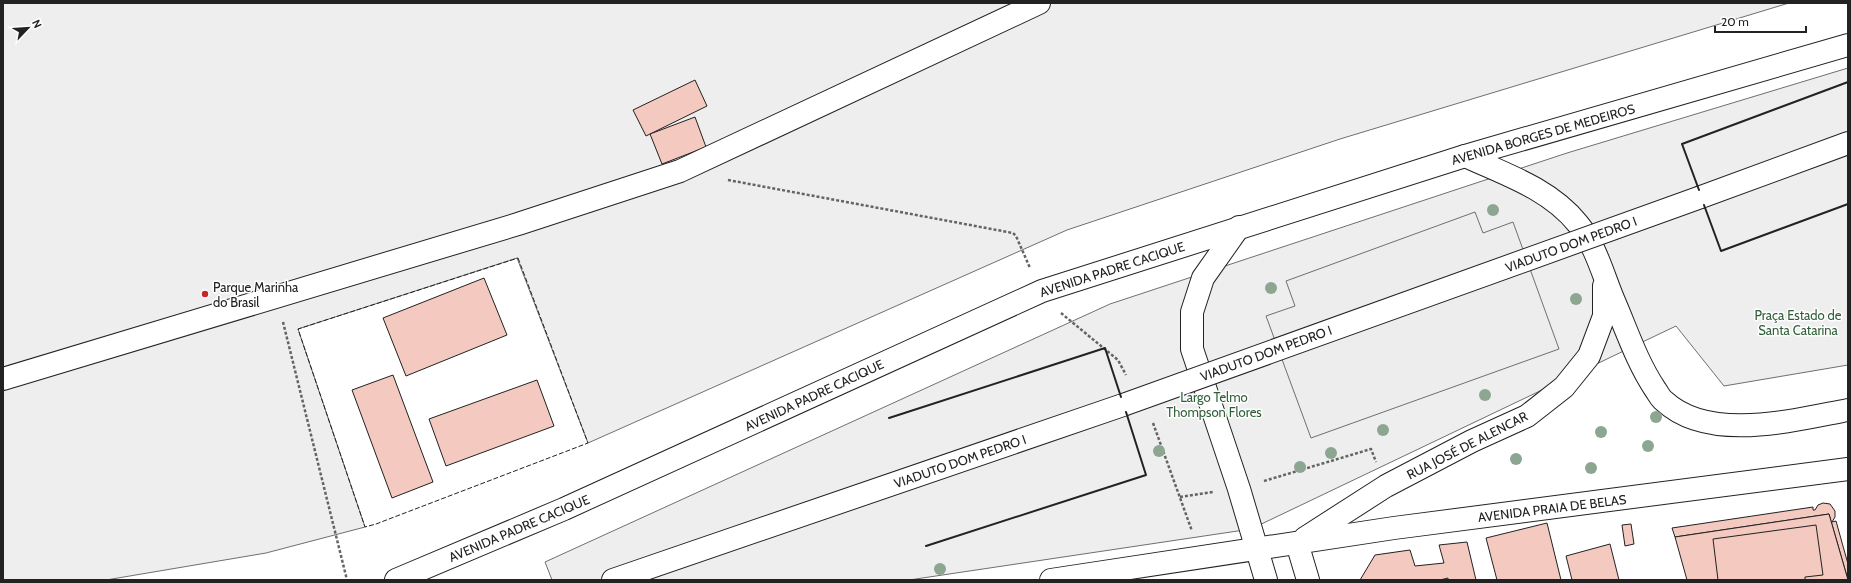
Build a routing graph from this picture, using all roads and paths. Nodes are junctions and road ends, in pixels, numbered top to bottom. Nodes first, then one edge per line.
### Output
1 (1039, 3) edge
2 (1848, 45) edge
3 (1848, 143) edge
4 (1465, 156) junction
5 (726, 180) dead end
6 (1238, 227) junction
7 (1604, 277) junction
8 (1042, 291) junction
9 (276, 297) junction
10 (3, 379) edge
11 (1848, 410) edge
12 (1848, 469) edge
13 (1386, 486) junction
14 (1239, 489) junction
15 (1180, 497) dead end
16 (1297, 543) junction
17 (1257, 549) junction
18 (347, 580) edge
19 (397, 580) edge
20 (613, 580) edge
21 (1051, 580) edge
22 (1266, 580) edge
23 (1308, 580) edge

1 - 9 main road
2 - 4 main road, AVENIDA BORGES DE MEDEIROS
3 - 20 main road, VIADUTO DOM PEDRO I, bridge
4 - 6 main road, AVENIDA BORGES DE MEDEIROS
4 - 7 main road
5 - 8 path
6 - 8 main road, AVENIDA PADRE CACIQUE
6 - 14 main road
7 - 11 main road
7 - 13 main road, RUA JOSÉ DE ALENCAR
8 - 19 main road, AVENIDA PADRE CACIQUE
9 - 10 main road
9 - 18 path
12 - 16 main road, AVENIDA PRAIA DE BELAS
13 - 14 path
13 - 16 main road, RUA JOSÉ DE ALENCAR
14 - 15 path
14 - 17 main road
16 - 17 main road, AVENIDA PRAIA DE BELAS
16 - 23 main road
17 - 21 main road
17 - 22 main road

